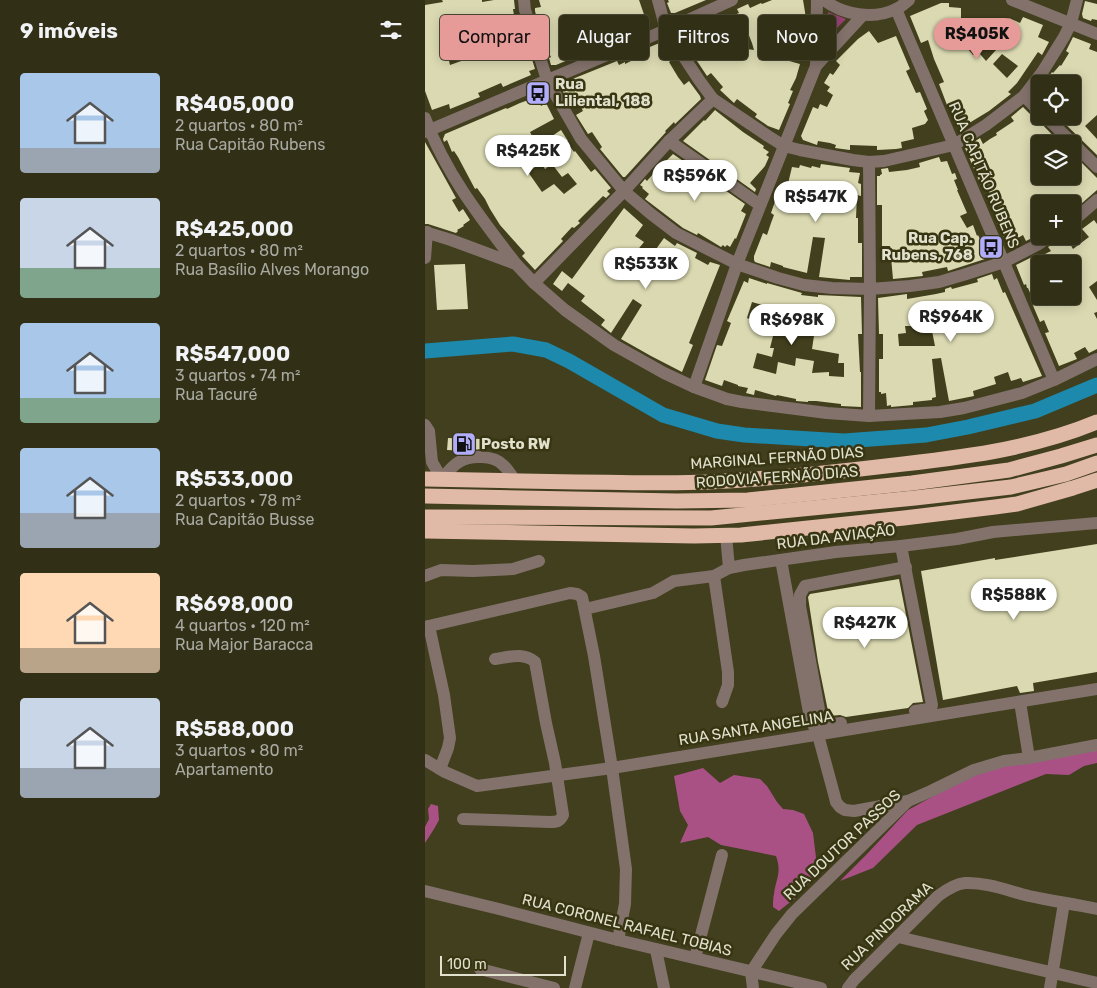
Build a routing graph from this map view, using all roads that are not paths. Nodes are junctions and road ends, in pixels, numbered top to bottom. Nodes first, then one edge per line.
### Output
1 (524, 0) edge
2 (657, 0) edge
3 (732, 0) edge
4 (817, 0) edge
5 (824, 0) edge
6 (909, 0) edge
7 (1012, 0) edge
8 (1077, 0) edge
9 (896, 9) junction
10 (662, 15) edge
11 (699, 15) edge
12 (863, 15) junction
13 (1071, 23) junction
14 (659, 33) edge
15 (1097, 34) edge
16 (686, 60) edge
17 (816, 66) junction
18 (547, 80) junction
19 (1024, 96) junction
20 (713, 99) junction
21 (1031, 103) edge
22 (425, 118) edge
23 (1054, 125) edge
24 (427, 131) edge
25 (669, 141) junction
26 (954, 145) junction
27 (784, 146) junction
28 (869, 162) junction
29 (1097, 167) edge
30 (624, 191) junction
31 (1097, 200) edge
32 (760, 206) junction
33 (1081, 214) edge
34 (426, 232) edge
35 (1037, 245) edge
36 (425, 258) edge
37 (1004, 262) junction
38 (516, 264) junction
39 (737, 264) junction
40 (534, 283) junction
41 (870, 289) junction
42 (1097, 359) edge
43 (1054, 380) junction
44 (694, 387) junction
45 (869, 416) junction
46 (1097, 422) edge
47 (425, 425) edge
48 (1097, 445) edge
49 (1097, 463) edge
50 (425, 479) edge
51 (442, 479) junction
52 (515, 480) junction
53 (1097, 480) edge
54 (425, 496) edge
55 (425, 517) edge
56 (1097, 523) edge
57 (425, 531) edge
58 (726, 536) junction
59 (901, 546) junction
60 (781, 560) junction
61 (539, 561) dead end
62 (906, 567) junction
63 (729, 568) junction
64 (425, 576) edge
65 (714, 576) junction
66 (584, 606) junction
67 (427, 627) edge
68 (495, 659) dead end
69 (1097, 689) edge
70 (721, 702) dead end
71 (1020, 702) junction
72 (818, 735) junction
73 (1097, 745) edge
74 (1029, 758) junction
75 (425, 760) edge
76 (612, 768) junction
77 (440, 769) junction
78 (556, 775) junction
79 (908, 801) junction
80 (463, 819) dead end
81 (722, 855) dead end
82 (425, 891) edge
83 (1064, 903) junction
84 (1097, 908) edge
85 (589, 933) junction
86 (898, 937) junction
87 (617, 940) junction
88 (657, 950) junction
89 (695, 958) junction
90 (480, 969) dead end
91 (751, 972) junction
92 (1053, 973) junction
93 (1097, 983) edge
94 (554, 988) edge
95 (575, 988) edge
96 (664, 988) edge
97 (753, 988) edge
98 (821, 988) edge
99 (848, 988) edge
100 (1050, 988) edge

1 - 18 street
2 - 10 street
3 - 11 street
4 - 17 street
5 - 12 street
6 - 9 street
7 - 13 street
8 - 13 street
9 - 12 street
9 - 26 street, RUA CAPITÃO RUBENS
12 - 17 street
13 - 15 street
13 - 19 street
14 - 18 street
16 - 20 street
17 - 27 street
18 - 24 street
18 - 30 street
19 - 21 street
19 - 26 street
20 - 25 street
20 - 27 street
22 - 24 street
23 - 29 street
24 - 38 street
25 - 30 street
25 - 32 street
26 - 28 street
26 - 37 street, RUA CAPITÃO RUBENS
27 - 28 street
27 - 32 street
28 - 41 street
30 - 39 street
30 - 40 street
31 - 33 street
32 - 39 street
34 - 36 street
34 - 38 street
35 - 37 street
37 - 41 street
37 - 43 street, RUA CAPITÃO RUBENS
38 - 40 street
39 - 41 street
39 - 44 street
40 - 44 street
41 - 45 street
42 - 43 street
43 - 45 street
44 - 45 street
46 - 52 highway, MARGINAL FERNÃO DIAS
47 - 51 street
48 - 54 highway, RODOVIA FERNÃO DIAS
49 - 55 highway
50 - 51 highway, MARGINAL FERNÃO DIAS
51 - 52 highway, MARGINAL FERNÃO DIAS
51 - 52 street
53 - 58 highway
56 - 59 street, RUA DA AVIAÇÃO
57 - 58 highway
58 - 63 street
59 - 60 street, RUA DA AVIAÇÃO
59 - 62 street
60 - 63 street, RUA DA AVIAÇÃO
60 - 72 street
61 - 64 street
62 - 62 street
63 - 65 street, RUA DA AVIAÇÃO
65 - 66 street, RUA DA AVIAÇÃO
65 - 70 street
66 - 67 street
66 - 76 street
67 - 77 street
68 - 78 street
69 - 71 street, RUA SANTA ANGELINA
71 - 72 street, RUA SANTA ANGELINA
71 - 74 street
72 - 76 street, RUA SANTA ANGELINA
72 - 79 street
73 - 74 street, RUA DOUTOR PASSOS
74 - 79 street, RUA DOUTOR PASSOS
75 - 77 street, RUA SANTA ANGELINA
76 - 78 street, RUA SANTA ANGELINA
76 - 87 street
77 - 78 street, RUA SANTA ANGELINA
78 - 80 street
79 - 91 street, RUA DOUTOR PASSOS
81 - 89 street
82 - 85 street, RUA CORONEL RAFAEL TOBIAS
83 - 84 street, RUA PINDORAMA
83 - 86 street, RUA PINDORAMA
83 - 92 street
85 - 87 street, RUA CORONEL RAFAEL TOBIAS
85 - 95 street
86 - 92 street
86 - 99 street, RUA PINDORAMA
87 - 88 street, RUA CORONEL RAFAEL TOBIAS
88 - 89 street, RUA CORONEL RAFAEL TOBIAS
88 - 96 street
89 - 91 street, RUA CORONEL RAFAEL TOBIAS
90 - 94 street
91 - 97 street
91 - 98 street, RUA CORONEL RAFAEL TOBIAS
92 - 93 street
92 - 100 street

